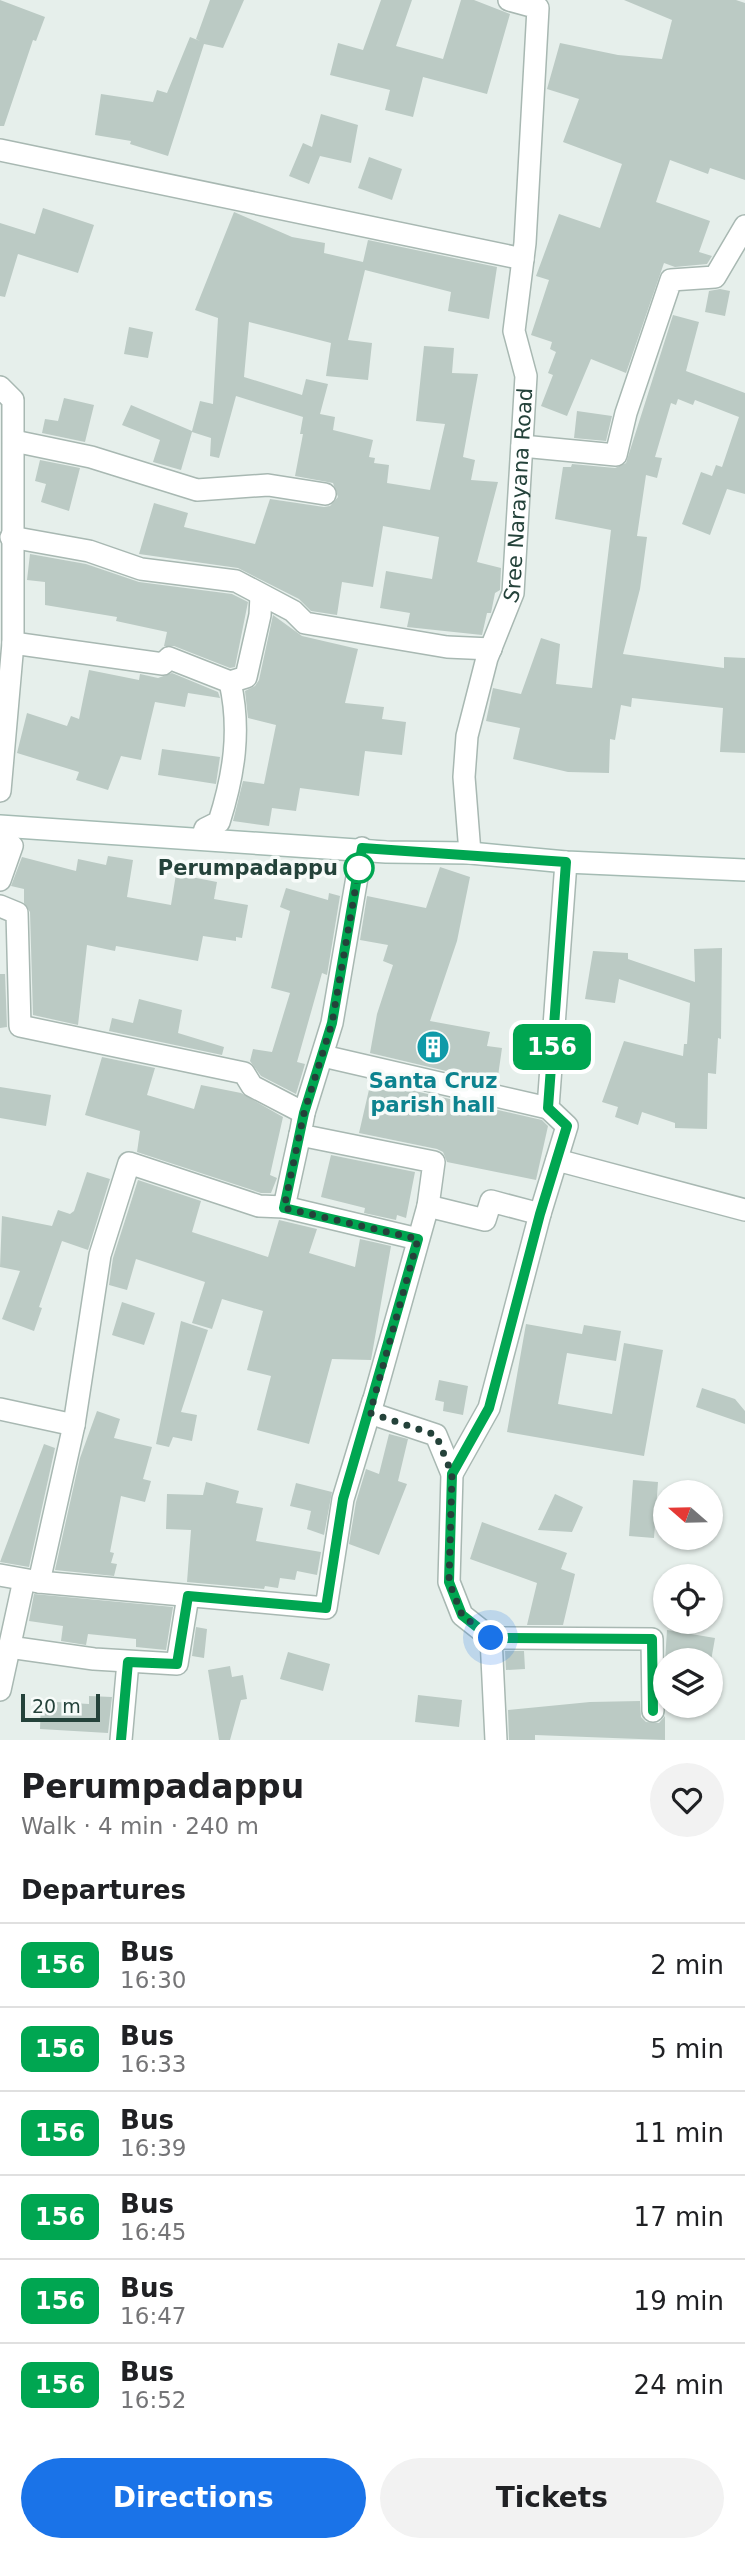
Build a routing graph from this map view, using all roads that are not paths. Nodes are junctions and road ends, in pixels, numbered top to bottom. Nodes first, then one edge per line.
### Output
1 (509, 0) edge
2 (0, 150) edge
3 (745, 226) edge
4 (523, 259) junction
5 (0, 387) edge
6 (14, 441) junction
7 (522, 446) junction
8 (325, 494) dead end
9 (11, 537) junction
10 (261, 596) junction
11 (13, 643) junction
12 (491, 649) junction
13 (230, 681) junction
14 (0, 791) edge
15 (0, 826) edge
16 (0, 835) edge
17 (202, 838) junction
18 (362, 848) junction
19 (470, 853) junction
20 (566, 862) junction
21 (745, 870) edge
22 (0, 880) edge
23 (0, 906) edge
24 (323, 1056) junction
25 (548, 1108) junction
26 (302, 1123) junction
27 (557, 1160) junction
28 (428, 1206) junction
29 (284, 1208) junction
30 (745, 1210) edge
31 (540, 1214) junction
32 (418, 1239) junction
33 (374, 1395) junction
34 (0, 1409) edge
35 (74, 1425) junction
36 (452, 1474) junction
37 (0, 1575) edge
38 (32, 1581) junction
39 (188, 1596) junction
40 (491, 1638) junction
41 (9, 1647) junction
42 (128, 1662) junction
43 (0, 1690) edge
44 (653, 1711) dead end
45 (121, 1740) edge
46 (496, 1740) edge

1 - 4 street, Sree Narayana Road
2 - 4 street
3 - 7 street
4 - 7 street, Sree Narayana Road
5 - 6 street
6 - 8 street
6 - 9 street
7 - 12 street, Sree Narayana Road
9 - 10 street
9 - 11 street
10 - 12 street
10 - 13 street
11 - 13 street
11 - 14 street
12 - 19 street, Sree Narayana Road
13 - 17 street
15 - 17 street
16 - 22 street
17 - 18 street
18 - 19 street
18 - 24 street
19 - 20 street
20 - 21 street
20 - 25 street
23 - 26 street
24 - 25 street
24 - 26 street
25 - 27 street
26 - 28 street
26 - 29 street
27 - 30 street
27 - 31 street
28 - 31 street
28 - 32 street
29 - 32 street
29 - 35 street
31 - 36 street
32 - 33 street
33 - 36 street
33 - 39 street
34 - 35 street
35 - 38 street
36 - 40 street
37 - 38 street
38 - 39 street
38 - 41 street
39 - 42 street
40 - 44 street
40 - 46 street
41 - 42 street
41 - 43 street
42 - 45 street

